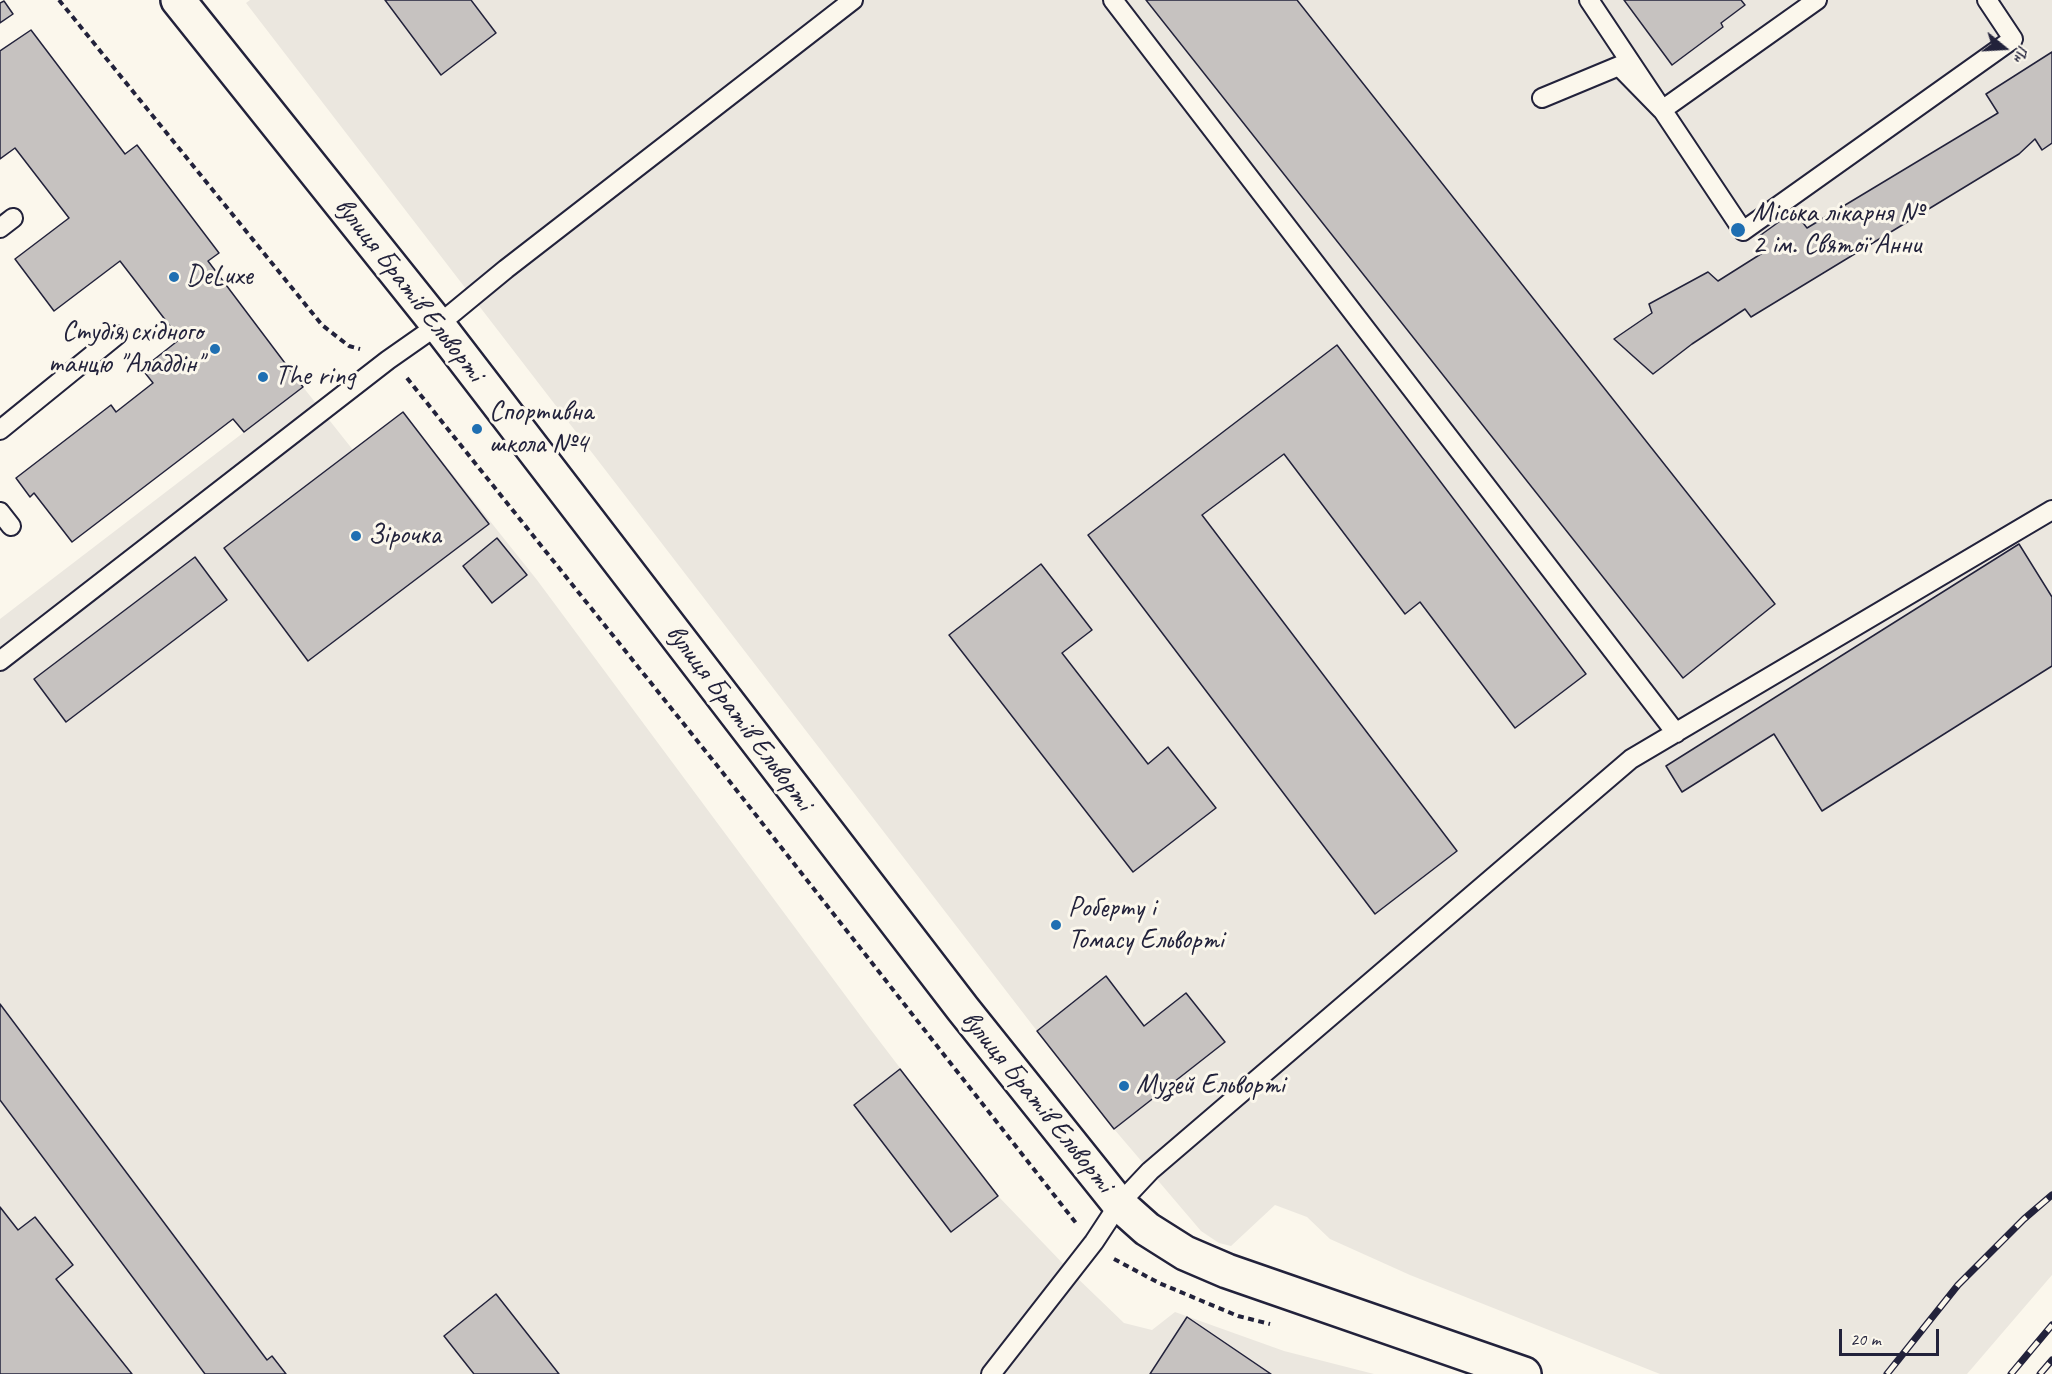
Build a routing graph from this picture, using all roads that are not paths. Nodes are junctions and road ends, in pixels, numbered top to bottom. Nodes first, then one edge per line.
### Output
1 (178, 0) edge
2 (853, 0) edge
3 (1113, 0) edge
4 (1589, 0) edge
5 (1817, 0) edge
6 (1987, 0) edge
7 (1542, 98) dead end
8 (1662, 110) junction
9 (438, 325) junction
10 (117, 336) dead end
11 (0, 430) edge
12 (2052, 510) edge
13 (0, 661) edge
14 (1676, 732) junction
15 (1119, 1204) junction
16 (1384, 1325) junction
17 (991, 1374) edge
18 (1455, 1374) edge
19 (1524, 1374) edge

1 - 9 main road, вулиця Братів Ельворті
2 - 9 lane
3 - 14 lane
4 - 8 lane
5 - 8 lane
6 - 8 lane
7 - 8 lane
9 - 13 lane
9 - 15 main road, вулиця Братів Ельворті
10 - 11 lane
12 - 14 lane
14 - 15 lane
15 - 16 main road, вулиця Братів Ельворті
15 - 17 lane
16 - 18 main road, вулиця Братів Ельворті
16 - 19 main road, вулиця Братів Ельворті

